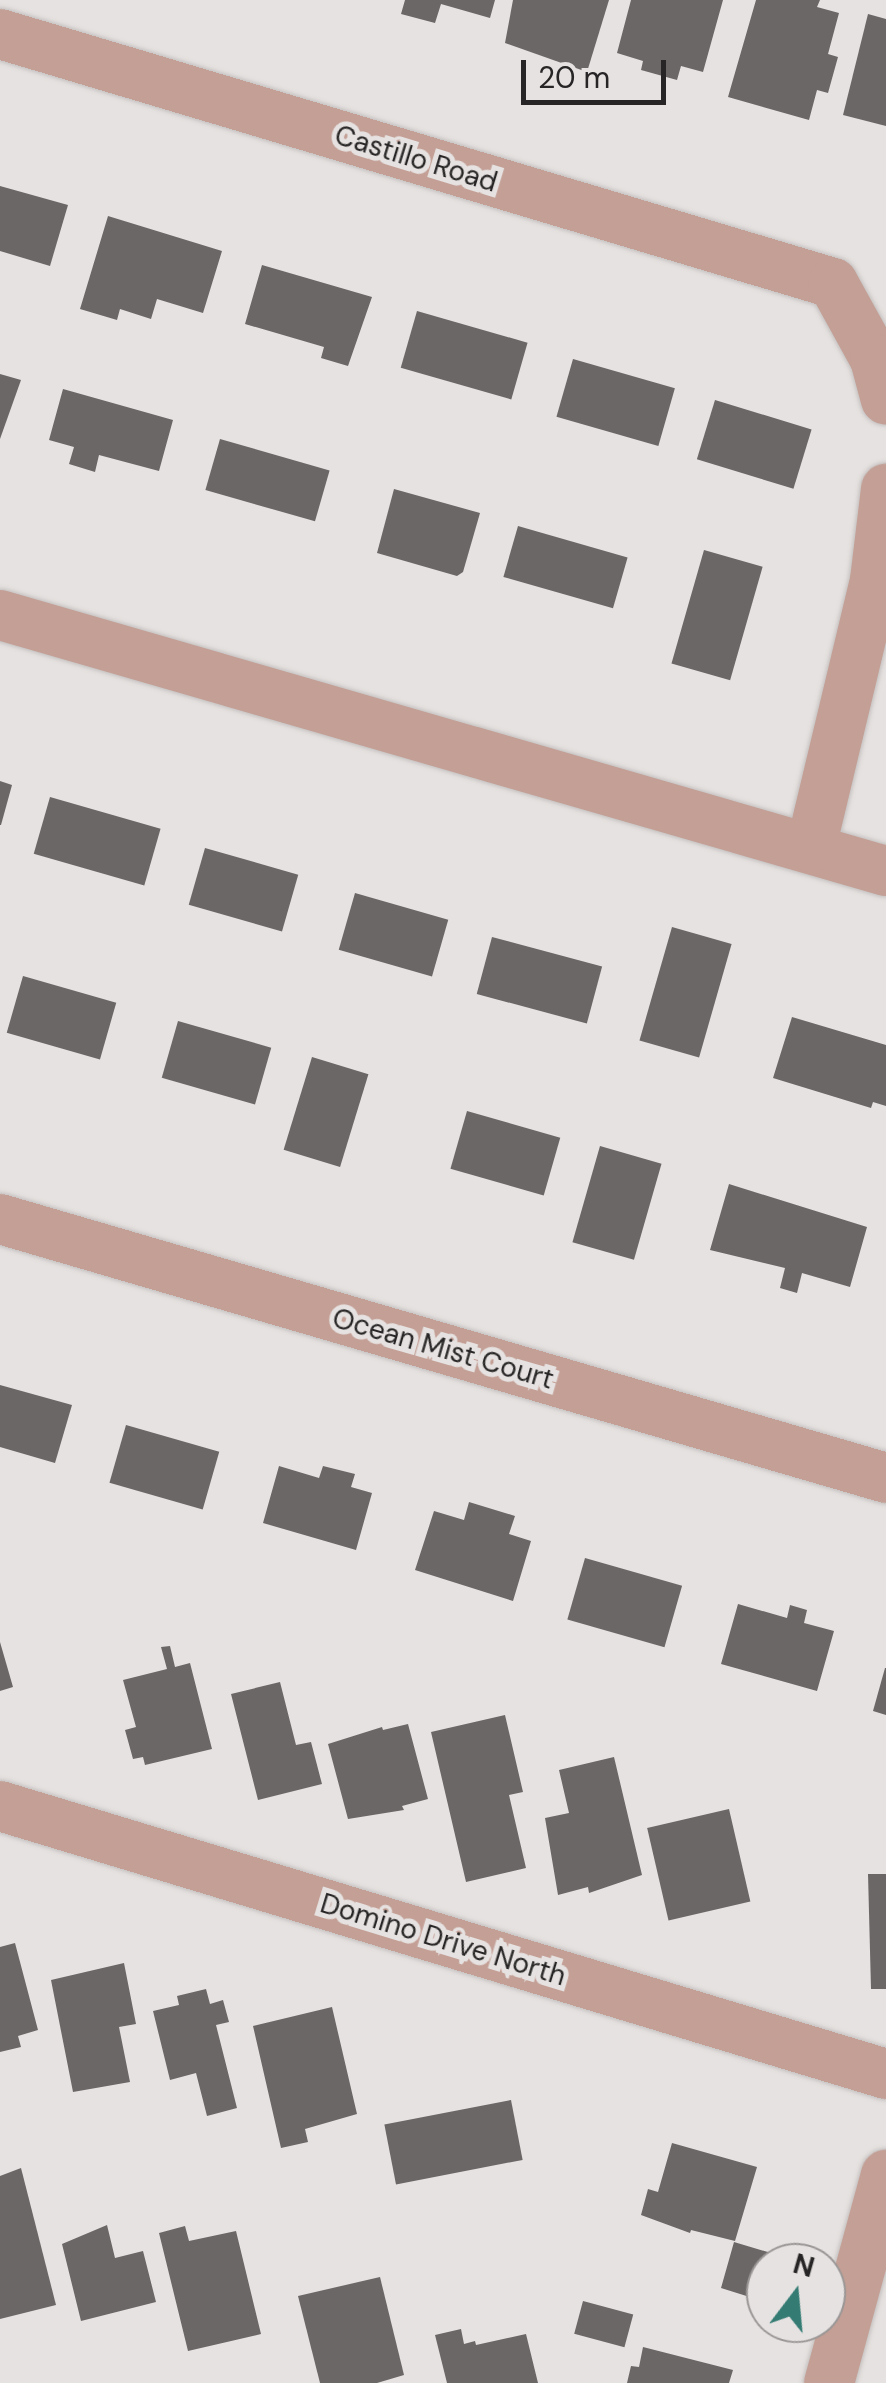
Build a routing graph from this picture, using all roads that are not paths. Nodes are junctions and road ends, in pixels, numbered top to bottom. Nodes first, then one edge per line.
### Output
1 (0, 34) edge
2 (886, 400) edge
3 (886, 489) edge
4 (0, 614) edge
5 (811, 847) junction
6 (886, 871) edge
7 (0, 1219) edge
8 (886, 1478) edge
9 (0, 1806) edge
10 (886, 2074) edge
11 (886, 2175) edge
12 (829, 2383) edge

1 - 2 street, Castillo Road
3 - 5 street
4 - 5 street
5 - 6 street
7 - 8 street, Ocean Mist Court
9 - 10 street, Domino Drive North
11 - 12 street

